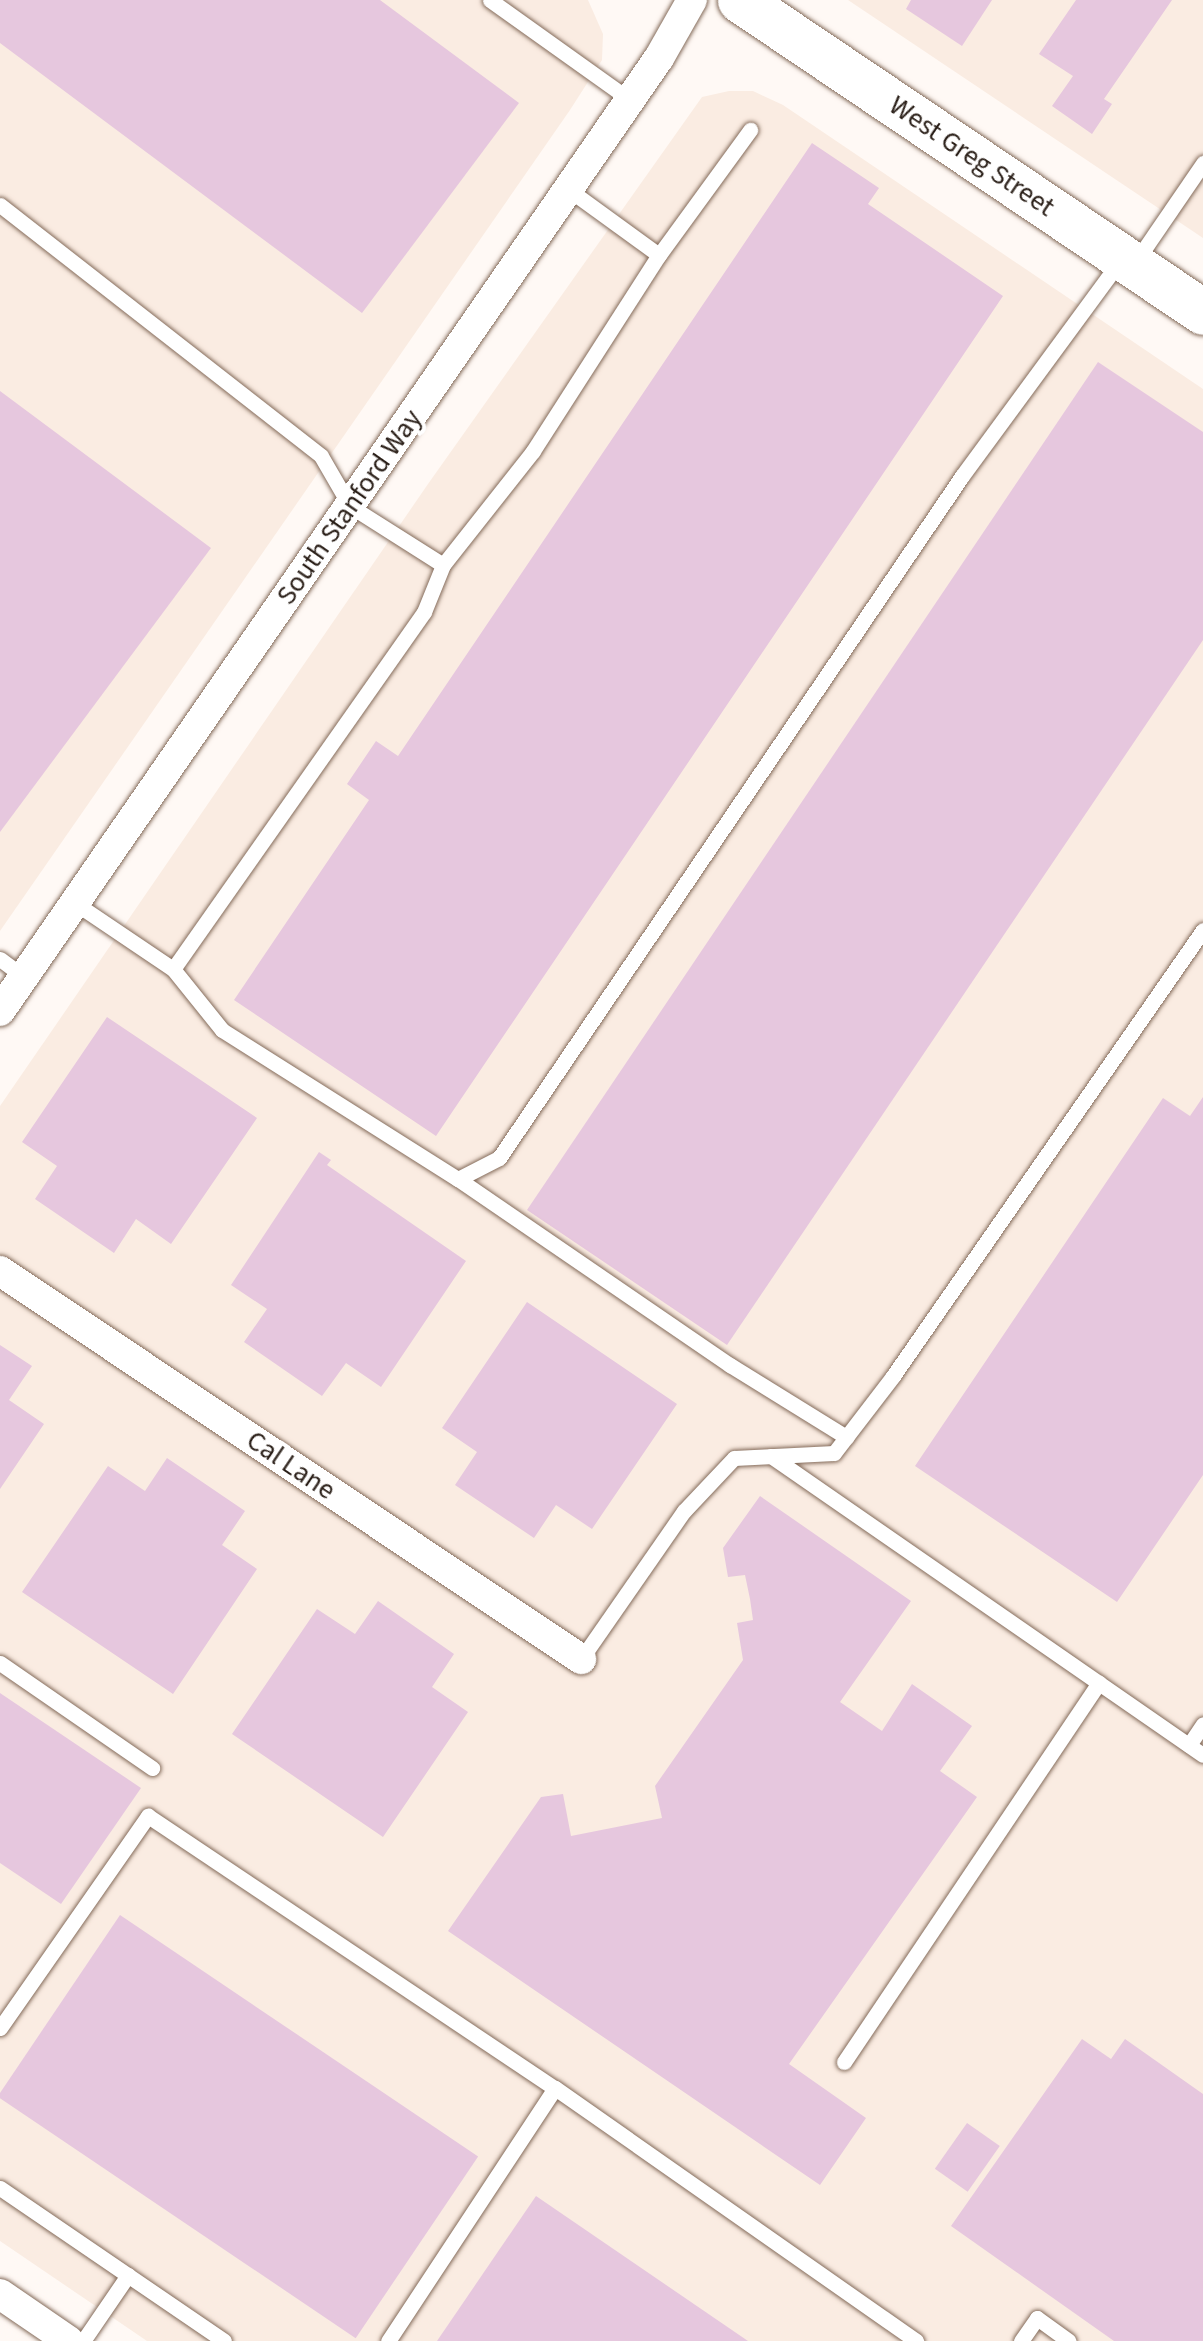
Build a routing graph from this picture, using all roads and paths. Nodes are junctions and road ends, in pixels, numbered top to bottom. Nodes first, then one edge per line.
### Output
1 (490, 0) edge
2 (692, 0) edge
3 (740, 0) edge
4 (630, 100) junction
5 (750, 130) dead end
6 (1203, 163) edge
7 (568, 189) junction
8 (0, 205) edge
9 (659, 256) junction
10 (1128, 261) junction
11 (1203, 312) edge
12 (350, 506) junction
13 (443, 565) junction
14 (75, 903) junction
15 (1203, 930) edge
16 (12, 968) edge
17 (173, 969) junction
18 (0, 1012) edge
19 (458, 1180) junction
20 (0, 1271) edge
21 (846, 1437) junction
22 (771, 1456) junction
23 (581, 1658) joint
24 (0, 1663) edge
25 (1099, 1683) junction
26 (1203, 1724) edge
27 (1189, 1745) junction
28 (1203, 1755) edge
29 (152, 1768) dead end
30 (0, 2028) edge
31 (844, 2062) dead end
32 (554, 2088) junction
33 (0, 2188) edge
34 (128, 2275) junction
35 (0, 2294) edge
36 (69, 2341) edge
37 (83, 2341) edge
38 (224, 2341) edge
39 (388, 2341) edge
40 (916, 2341) edge
41 (1021, 2341) edge
42 (1068, 2341) edge

1 - 4 lane
2 - 4 street, South Stanford Way
3 - 10 main road, West Greg Street
4 - 7 street, South Stanford Way
5 - 9 lane
6 - 10 lane
7 - 9 lane
7 - 12 street, South Stanford Way
8 - 12 lane
9 - 13 lane
10 - 11 main road, West Greg Street
10 - 19 lane
12 - 13 lane
12 - 14 street, South Stanford Way
13 - 17 lane
14 - 16 street, South Stanford Way
14 - 17 lane
15 - 21 lane
16 - 18 street, South Stanford Way
17 - 19 lane
19 - 21 lane
20 - 23 street, Cal Lane
21 - 22 lane
22 - 23 lane
22 - 25 lane
24 - 29 lane
25 - 27 lane
25 - 31 lane
26 - 27 lane
27 - 28 lane
30 - 32 lane
32 - 39 lane
32 - 40 lane
33 - 34 lane
34 - 37 lane
34 - 38 lane
35 - 36 street
41 - 42 lane

